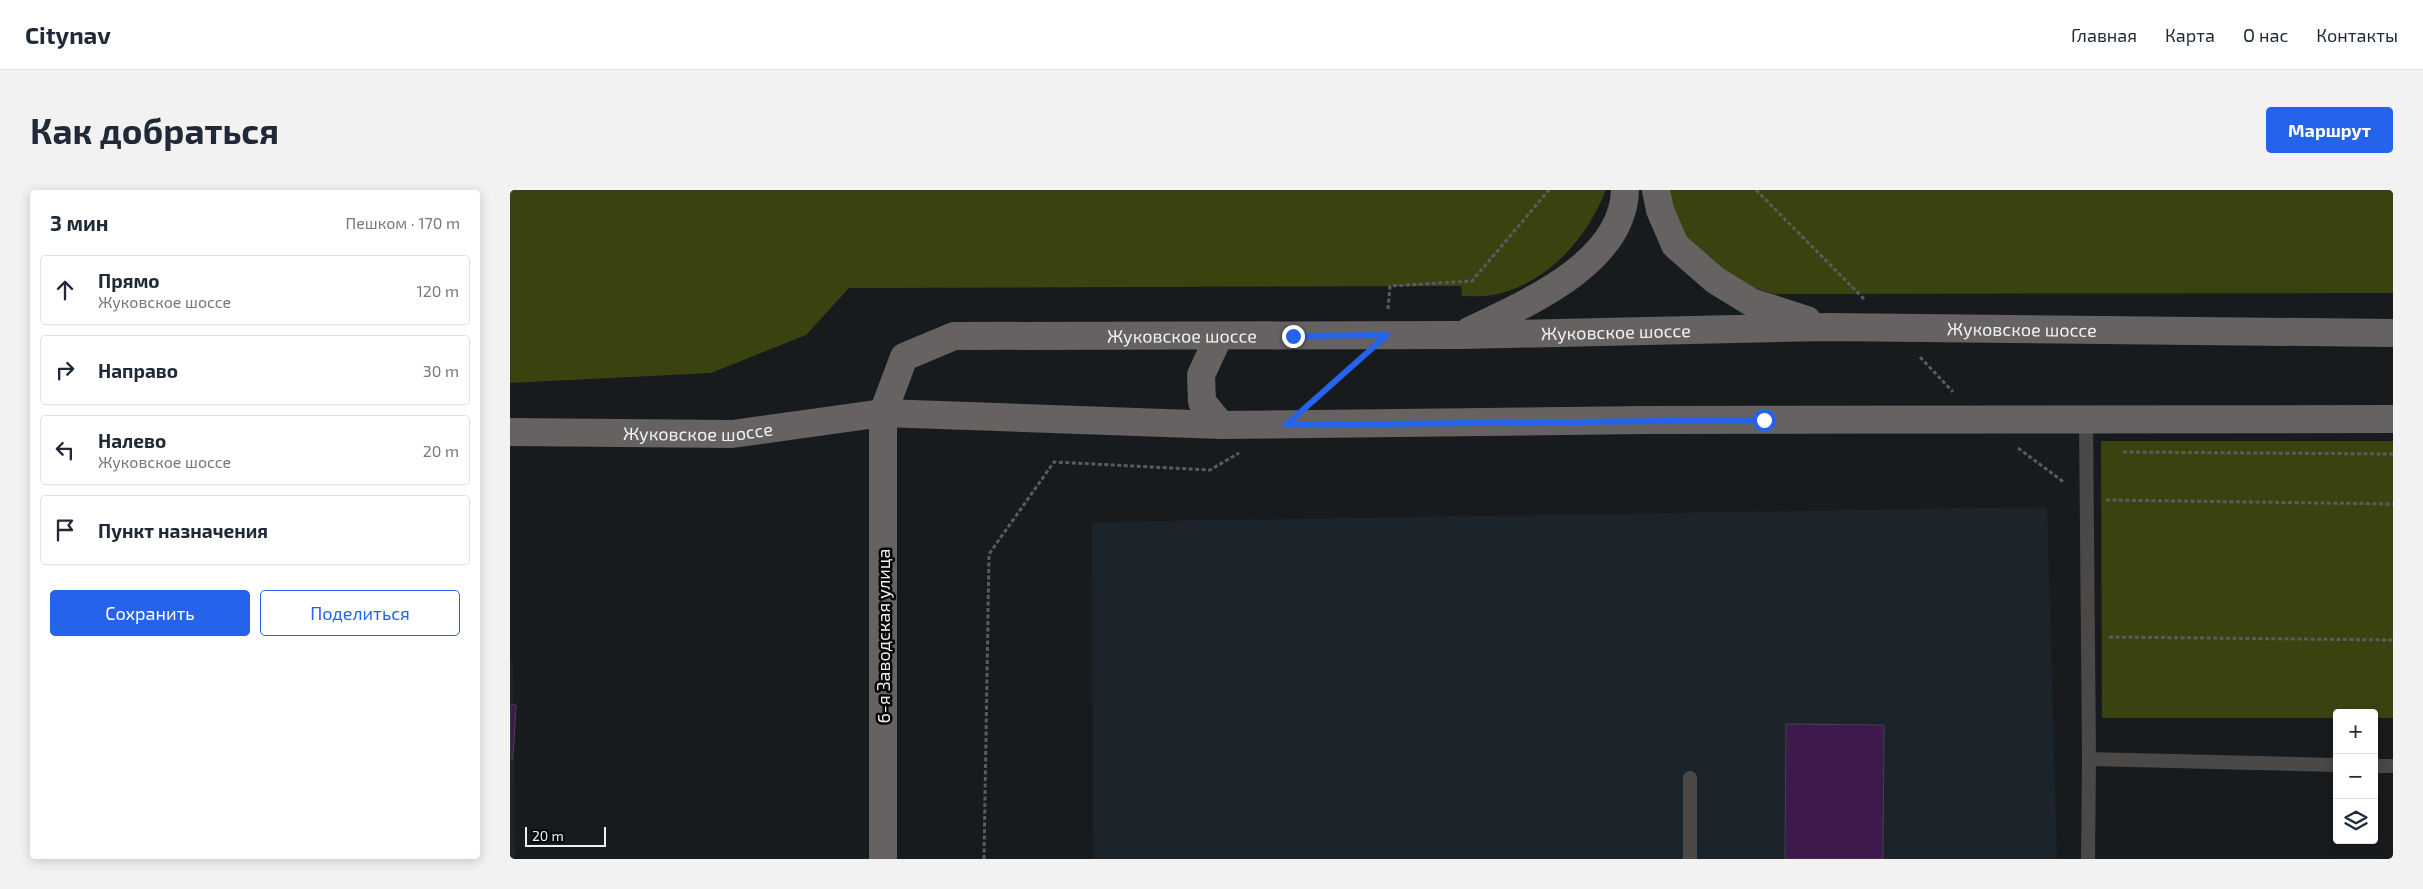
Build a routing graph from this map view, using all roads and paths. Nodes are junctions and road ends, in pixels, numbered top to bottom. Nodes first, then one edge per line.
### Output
1 (1549, 190) edge
2 (1625, 190) edge
3 (1656, 190) edge
4 (1828, 327) junction
5 (2393, 332) edge
6 (1387, 335) junction
7 (1461, 335) junction
8 (1219, 336) junction
9 (883, 413) junction
10 (2086, 419) junction
11 (2393, 419) edge
12 (1221, 425) junction
13 (1286, 425) junction
14 (510, 432) edge
15 (1244, 450) dead end
16 (2123, 452) dead end
17 (2393, 454) edge
18 (2087, 499) junction
19 (2393, 504) edge
20 (2088, 637) junction
21 (2393, 640) edge
22 (2089, 759) junction
23 (2333, 765) edge
24 (2378, 766) edge
25 (2393, 766) edge
26 (1690, 778) dead end
27 (883, 859) edge
28 (984, 859) edge
29 (1690, 859) edge
30 (2088, 859) edge

1 - 6 path
2 - 7 main road
3 - 4 main road
4 - 5 main road, Жуковское шоссе
4 - 7 main road, Жуковское шоссе
6 - 7 main road, Жуковское шоссе
6 - 8 main road, Жуковское шоссе
6 - 13 path
8 - 9 main road, Жуковское шоссе
8 - 12 main road
9 - 12 main road, Жуковское шоссе
9 - 14 main road, Жуковское шоссе
9 - 27 main road, 6-я Заводская улица
10 - 11 main road, Жуковское шоссе
10 - 13 main road, Жуковское шоссе
10 - 18 lane
12 - 13 main road, Жуковское шоссе
15 - 28 path
16 - 17 path
18 - 19 path
18 - 20 lane
20 - 21 path
20 - 22 lane
22 - 23 lane
22 - 30 lane
24 - 25 lane
26 - 29 lane

